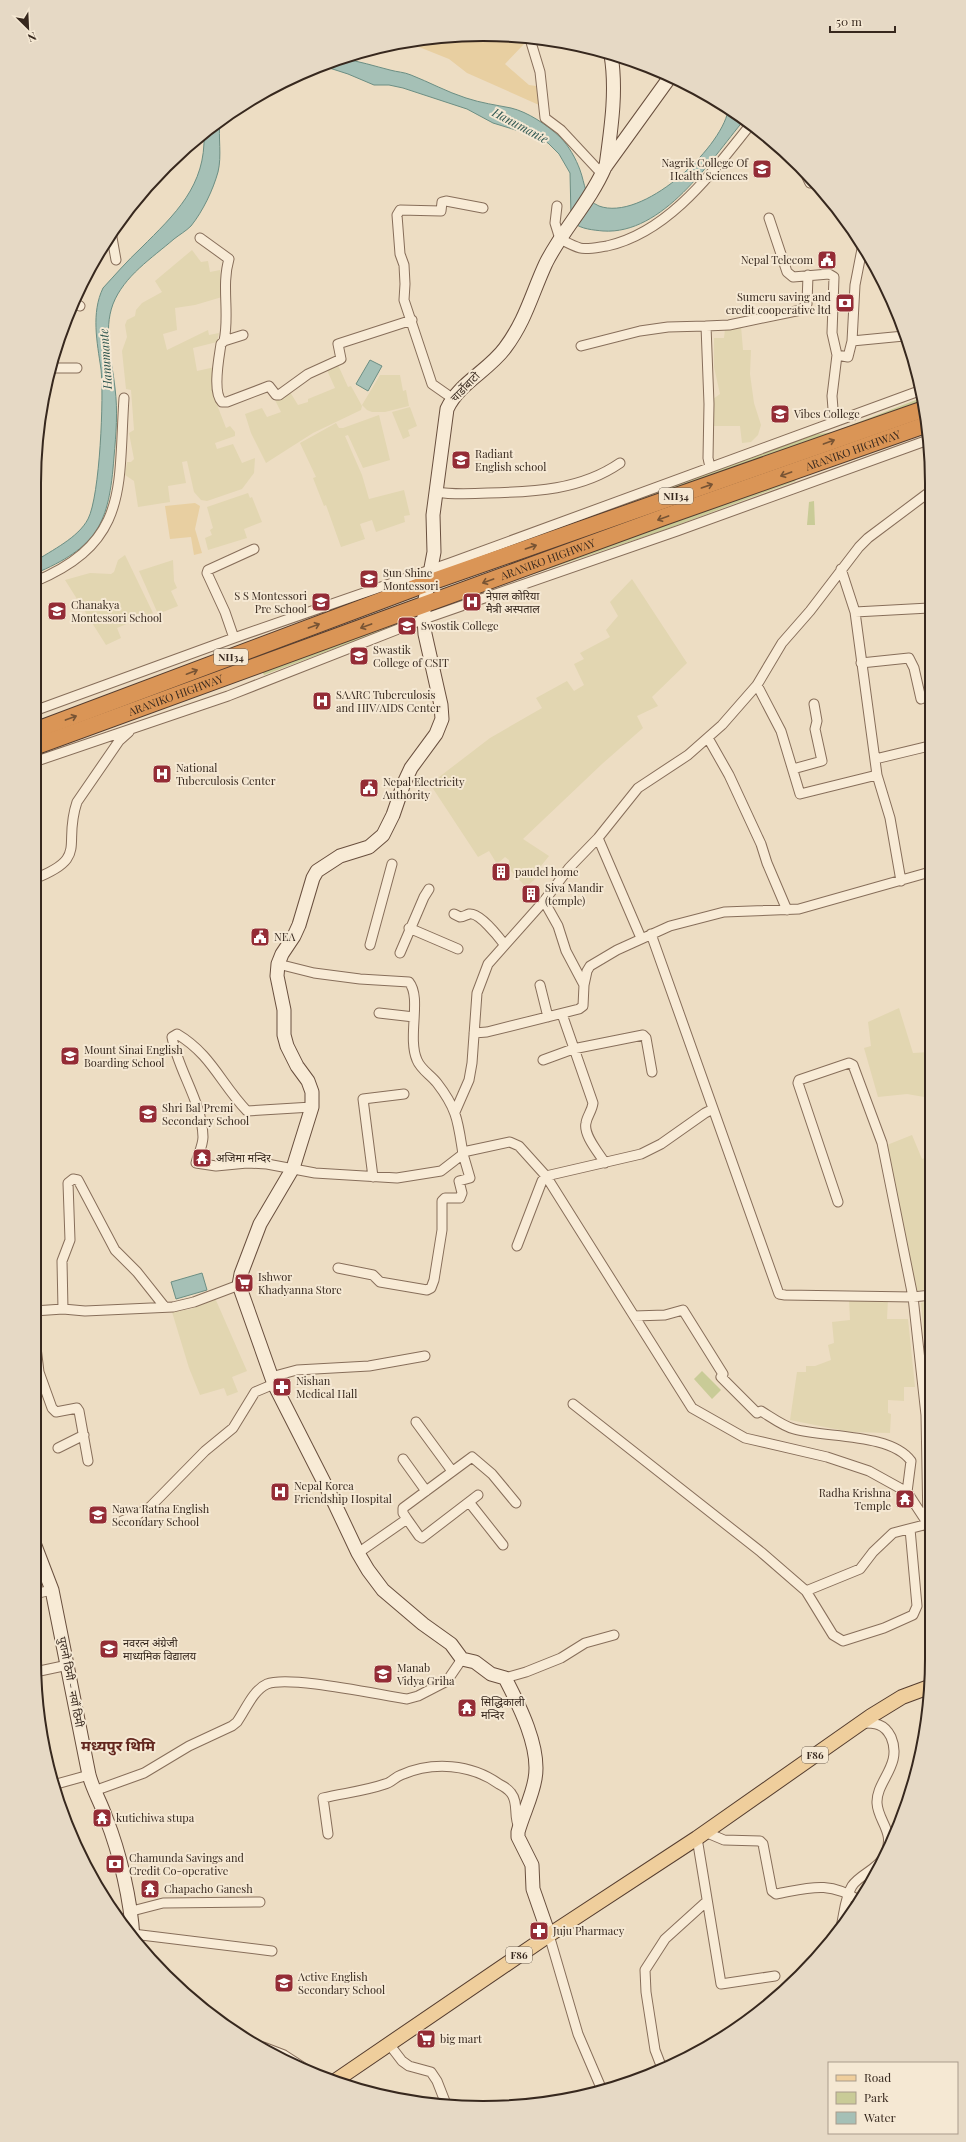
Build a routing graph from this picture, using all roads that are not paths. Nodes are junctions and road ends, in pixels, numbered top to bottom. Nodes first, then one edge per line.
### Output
1 (532, 44) edge
2 (611, 60) edge
3 (667, 82) edge
4 (747, 129) edge
5 (604, 171) junction
6 (557, 206) dead end
7 (483, 208) dead end
8 (769, 218) dead end
9 (562, 237) junction
10 (200, 238) dead end
11 (113, 241) edge
12 (861, 254) edge
13 (116, 260) dead end
14 (808, 276) junction
15 (412, 320) junction
16 (706, 326) junction
17 (244, 335) dead end
18 (900, 336) edge
19 (224, 341) junction
20 (852, 341) junction
21 (581, 346) dead end
22 (837, 355) junction
23 (56, 368) edge
24 (76, 368) dead end
25 (916, 392) edge
26 (124, 398) dead end
27 (452, 398) junction
28 (919, 411) edge
29 (834, 422) junction
30 (921, 427) edge
31 (923, 442) edge
32 (620, 463) dead end
33 (710, 467) junction
34 (436, 492) junction
35 (925, 495) edge
36 (254, 549) dead end
37 (841, 569) junction
38 (430, 576) junction
39 (41, 579) edge
40 (925, 608) edge
41 (424, 612) junction
42 (855, 612) junction
43 (234, 638) junction
44 (861, 663) junction
45 (757, 685) junction
46 (921, 699) dead end
47 (814, 704) dead end
48 (41, 708) edge
49 (41, 728) edge
50 (131, 729) junction
51 (708, 738) junction
52 (41, 745) edge
53 (925, 747) edge
54 (875, 759) junction
55 (41, 760) edge
56 (793, 769) junction
57 (878, 774) junction
58 (598, 838) junction
59 (392, 864) dead end
60 (925, 874) edge
61 (41, 876) edge
62 (900, 881) junction
63 (429, 889) dead end
64 (544, 901) junction
65 (787, 910) junction
66 (454, 914) dead end
67 (409, 928) junction
68 (651, 934) junction
69 (641, 938) junction
70 (504, 944) junction
71 (370, 945) dead end
72 (458, 949) dead end
73 (400, 953) dead end
74 (278, 964) junction
75 (540, 985) dead end
76 (584, 985) junction
77 (379, 1013) dead end
78 (562, 1014) junction
79 (414, 1017) junction
80 (548, 1017) junction
81 (474, 1033) junction
82 (573, 1050) junction
83 (543, 1060) dead end
84 (652, 1072) dead end
85 (404, 1094) dead end
86 (312, 1107) junction
87 (713, 1109) junction
88 (455, 1112) junction
89 (463, 1153) junction
90 (605, 1163) junction
91 (293, 1168) junction
92 (546, 1176) junction
93 (373, 1177) junction
94 (838, 1202) dead end
95 (517, 1246) dead end
96 (338, 1268) dead end
97 (239, 1285) junction
98 (925, 1296) edge
99 (913, 1297) junction
100 (164, 1306) junction
101 (63, 1309) junction
102 (41, 1311) edge
103 (634, 1316) junction
104 (425, 1356) dead end
105 (41, 1378) edge
106 (273, 1380) junction
107 (573, 1404) dead end
108 (925, 1406) edge
109 (416, 1422) dead end
110 (84, 1435) junction
111 (58, 1448) dead end
112 (403, 1459) dead end
113 (88, 1461) dead end
114 (452, 1471) junction
115 (426, 1491) junction
116 (907, 1492) junction
117 (478, 1495) dead end
118 (469, 1502) junction
119 (516, 1503) dead end
120 (408, 1519) junction
121 (925, 1519) edge
122 (122, 1521) dead end
123 (925, 1525) edge
124 (910, 1529) junction
125 (503, 1546) dead end
126 (358, 1553) junction
127 (41, 1561) edge
128 (52, 1590) junction
129 (806, 1591) junction
130 (41, 1592) edge
131 (614, 1635) dead end
132 (462, 1659) junction
133 (68, 1665) junction
134 (41, 1671) edge
135 (505, 1678) junction
136 (924, 1688) edge
137 (888, 1705) junction
138 (860, 1724) junction
139 (885, 1727) junction
140 (89, 1775) junction
141 (59, 1783) edge
142 (94, 1791) junction
143 (520, 1827) junction
144 (328, 1834) dead end
145 (701, 1835) junction
146 (887, 1837) edge
147 (872, 1868) edge
148 (849, 1894) junction
149 (855, 1898) edge
150 (707, 1901) junction
151 (260, 1902) dead end
152 (132, 1912) junction
153 (843, 1916) edge
154 (133, 1929) edge
155 (548, 1935) junction
156 (140, 1937) edge
157 (272, 1951) dead end
158 (775, 1976) dead end
159 (389, 2044) junction
160 (660, 2063) edge
161 (340, 2078) edge
162 (600, 2085) edge
163 (444, 2099) edge

1 - 5 street
2 - 5 main road
3 - 5 main road
4 - 9 street
5 - 9 main road, चार्डोबाटो
6 - 9 street
7 - 15 street
8 - 14 street
9 - 27 main road, चार्डोबाटो
10 - 19 street
11 - 13 street
12 - 20 street
14 - 16 street
14 - 22 street
15 - 19 street
15 - 27 street
16 - 21 street
16 - 33 street
17 - 19 street
18 - 20 street
20 - 22 street
22 - 29 street
23 - 24 street
25 - 29 street
26 - 39 street
27 - 34 main road, चार्डोबाटो
38 -> 28 highway, ARANIKO HIGHWAY / NH34
29 - 33 street
30 -> 41 highway, ARANIKO HIGHWAY / NH34
31 - 41 street
32 - 34 street
33 - 38 street
34 - 38 main road, चार्डोबाटो
35 - 37 street
36 - 43 street
37 - 42 street
37 - 45 street
38 - 41 main road, चार्डोबाटो
38 - 43 street
49 -> 38 highway, ARANIKO HIGHWAY / NH34
40 - 42 street
41 - 50 street
41 -> 52 highway, ARANIKO HIGHWAY / NH34
41 - 74 main road, चार्डोबाटो
42 - 44 street
43 - 48 street
44 - 46 street
44 - 54 street
45 - 51 street
45 - 56 street
47 - 56 street
50 - 55 street
50 - 61 street
51 - 58 street
51 - 65 street
53 - 54 street
54 - 57 street
56 - 57 street
57 - 62 street
58 - 64 street
58 - 69 street
59 - 71 street
60 - 62 street
62 - 65 street
63 - 67 street
64 - 70 street
64 - 76 street
65 - 68 street
66 - 70 street
67 - 72 street
67 - 73 street
68 - 69 street
68 - 87 street
69 - 76 street
70 - 81 street
74 - 79 street
74 - 86 main road
75 - 80 street
76 - 78 street
77 - 79 street
78 - 80 street
78 - 82 street
79 - 88 street
80 - 81 street
81 - 88 street
82 - 83 street
82 - 84 street
82 - 90 street
85 - 93 street
86 - 91 main road
86 - 91 street
87 - 90 street
87 - 99 street
88 - 89 street
89 - 92 street
89 - 93 street
89 - 96 street
90 - 92 street
91 - 93 street
91 - 97 main road
92 - 95 street
92 - 103 street
94 - 99 street
97 - 100 street
97 - 106 main road
98 - 99 street
99 - 108 street
100 - 101 street
100 - 101 street
101 - 102 street
103 - 116 street
103 - 116 street
104 - 106 street
105 - 110 street
106 - 122 street
106 - 126 main road
107 - 129 street
109 - 114 street
110 - 111 street
110 - 113 street
112 - 115 street
114 - 115 street
114 - 119 street
115 - 120 street
116 - 121 street
117 - 118 street
118 - 120 street
118 - 125 street
120 - 126 street
123 - 124 street
124 - 129 street
124 - 129 street
126 - 132 main road
127 - 128 main road, पुरानो ठिमी - नयाँ ठिमी
128 - 130 street
128 - 133 main road, पुरानो ठिमी - नयाँ ठिमी
131 - 135 street
132 - 135 main road
132 - 142 street
133 - 134 street
133 - 140 main road, पुरानो ठिमी - नयाँ ठिमी
135 - 143 main road
136 - 137 main road, F86
137 - 138 main road, F86
137 - 139 street
138 - 139 street
138 - 145 main road, F86
139 - 146 street
140 - 141 street
140 - 142 main road, पुरानो ठिमी - नयाँ ठिमी
142 - 152 main road, पुरानो ठिमी - नयाँ ठिमी
143 - 144 street
143 - 155 main road
145 - 148 street
145 - 150 street
145 - 155 main road, F86
147 - 148 street
148 - 149 street
148 - 153 street
150 - 158 street
150 - 160 street
151 - 152 street
152 - 154 main road, पुरानो ठिमी - नयाँ ठिमी
155 - 159 main road, F86
155 - 162 street
156 - 157 street
159 - 161 main road, F86
159 - 163 street

